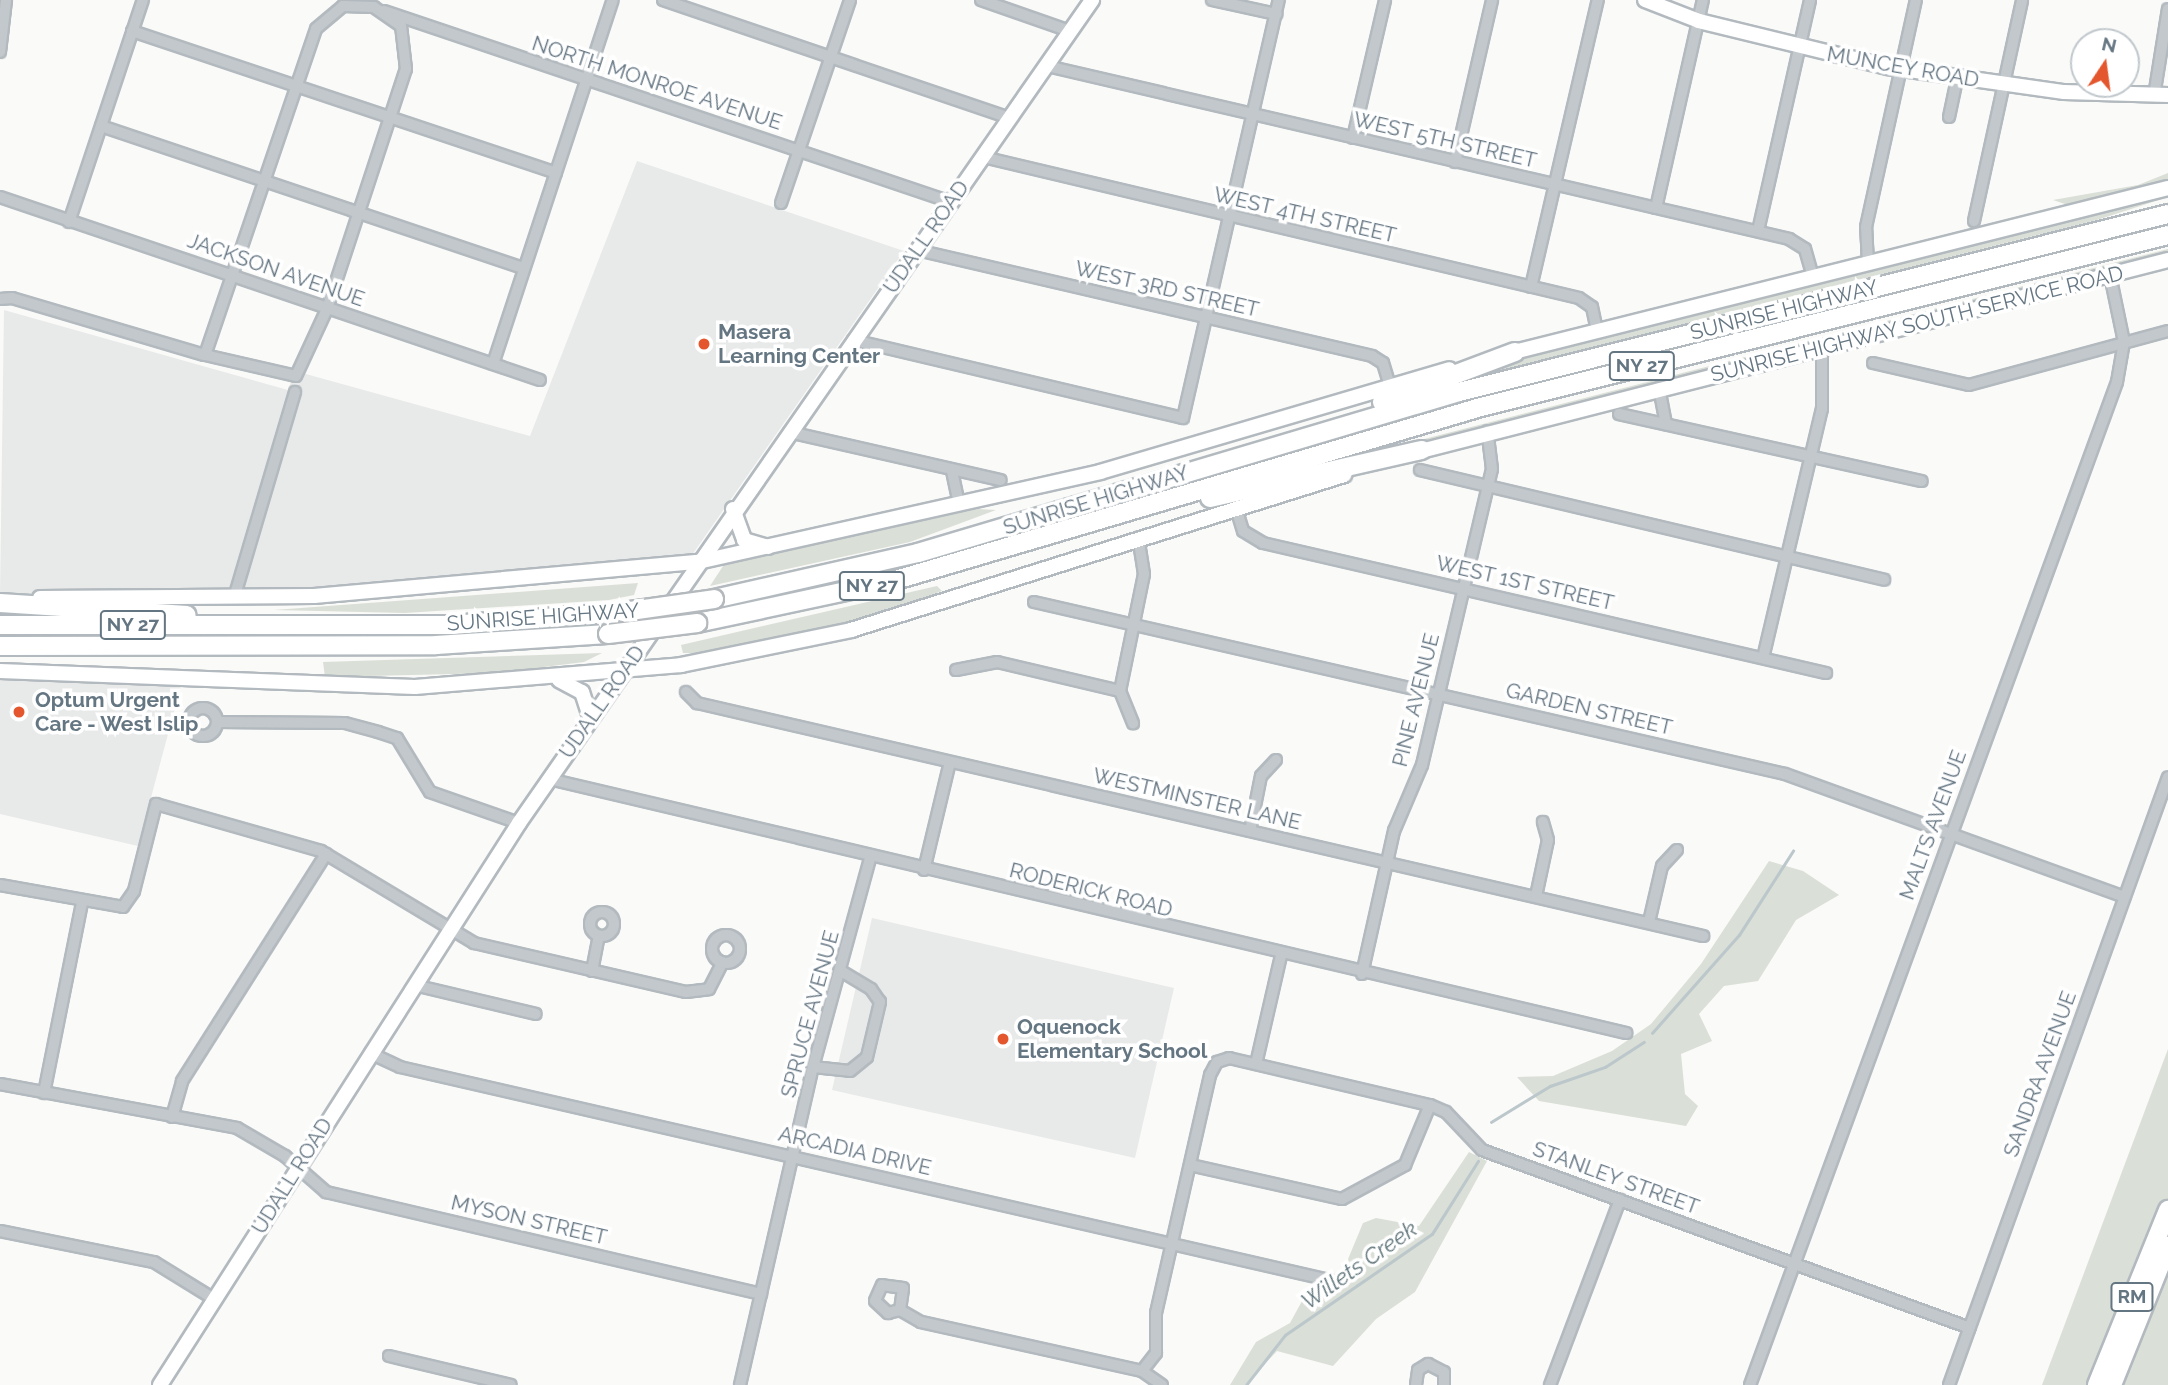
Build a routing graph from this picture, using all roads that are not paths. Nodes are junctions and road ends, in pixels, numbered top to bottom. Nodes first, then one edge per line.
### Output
1 (6, 0) edge
2 (143, 0) edge
3 (352, 0) edge
4 (613, 0) edge
5 (663, 0) edge
6 (850, 0) edge
7 (981, 0) edge
8 (1092, 0) edge
9 (1212, 0) edge
10 (1279, 0) edge
11 (1385, 0) edge
12 (1492, 0) edge
13 (1598, 0) edge
14 (1645, 0) edge
15 (1703, 0) edge
16 (1810, 0) edge
17 (1916, 0) edge
18 (2022, 0) edge
19 (375, 4) edge
20 (2168, 11) edge
21 (1276, 14) junction
22 (1699, 21) junction
23 (132, 31) junction
24 (1070, 31) junction
25 (1799, 47) junction
26 (0, 52) edge
27 (831, 56) junction
28 (1046, 65) junction
29 (1900, 70) junction
30 (1957, 79) junction
31 (586, 80) junction
32 (2003, 85) junction
33 (296, 86) junction
34 (2161, 96) edge
35 (1252, 115) junction
36 (1949, 117) dead end
37 (1010, 118) junction
38 (390, 119) junction
39 (101, 126) junction
40 (1353, 138) junction
41 (800, 150) junction
42 (983, 157) junction
43 (1455, 162) junction
44 (556, 173) junction
45 (264, 182) junction
46 (1555, 185) junction
47 (2168, 188) edge
48 (0, 197) edge
49 (951, 202) junction
50 (781, 203) dead end
51 (1656, 208) junction
52 (359, 213) junction
53 (2168, 214) edge
54 (1229, 217) junction
55 (1974, 221) dead end
56 (69, 222) junction
57 (1758, 231) junction
58 (2168, 235) edge
59 (917, 250) junction
60 (2168, 260) edge
61 (1868, 263) junction
62 (524, 268) junction
63 (2110, 275) junction
64 (232, 276) junction
65 (1813, 277) junction
66 (1531, 287) junction
67 (0, 299) edge
68 (327, 309) junction
69 (1206, 318) junction
70 (1597, 331) junction
71 (2168, 331) edge
72 (853, 340) junction
73 (2124, 342) junction
74 (1822, 347) junction
75 (1515, 352) junction
76 (205, 355) junction
77 (1873, 363) dead end
78 (494, 364) junction
79 (540, 380) dead end
80 (1390, 386) junction
81 (1660, 388) junction
82 (295, 392) dead end
83 (1619, 414) dead end
84 (1666, 424) junction
85 (1487, 431) junction
86 (789, 432) junction
87 (1302, 438) junction
88 (1422, 450) junction
89 (1811, 457) junction
90 (1420, 470) dead end
91 (952, 471) junction
92 (1001, 480) dead end
93 (1922, 481) dead end
94 (1487, 487) junction
95 (959, 505) junction
96 (1236, 508) junction
97 (733, 509) junction
98 (1121, 514) junction
99 (1138, 536) junction
100 (776, 548) junction
101 (1788, 558) junction
102 (698, 562) junction
103 (1884, 580) dead end
104 (1462, 588) junction
105 (234, 598) junction
106 (0, 600) edge
107 (1034, 602) dead end
108 (0, 625) edge
109 (266, 625) junction
110 (1133, 626) junction
111 (0, 646) edge
112 (103, 646) junction
113 (0, 655) edge
114 (1763, 658) junction
115 (956, 670) dead end
116 (0, 671) edge
117 (622, 673) junction
118 (1826, 673) dead end
119 (558, 680) junction
120 (1120, 691) junction
121 (686, 692) dead end
122 (1438, 695) junction
123 (591, 719) junction
124 (218, 722) dead end
125 (1133, 724) dead end
126 (1276, 760) dead end
127 (950, 762) junction
128 (2168, 777) edge
129 (549, 779) junction
130 (1543, 822) dead end
131 (519, 823) junction
132 (1250, 831) junction
133 (1950, 834) junction
134 (1677, 850) dead end
135 (326, 854) junction
136 (870, 858) junction
137 (1387, 862) junction
138 (924, 870) junction
139 (0, 885) edge
140 (1536, 897) junction
141 (2124, 897) junction
142 (82, 902) junction
143 (1649, 922) junction
144 (448, 931) junction
145 (599, 936) dead end
146 (1703, 936) dead end
147 (1281, 956) junction
148 (723, 962) dead end
149 (592, 971) junction
150 (841, 971) junction
151 (1362, 974) junction
152 (414, 985) junction
153 (536, 1014) dead end
154 (1626, 1033) dead end
155 (370, 1053) junction
156 (1256, 1064) junction
157 (813, 1067) junction
158 (0, 1084) edge
159 (44, 1093) junction
160 (1430, 1105) junction
161 (172, 1117) junction
162 (793, 1156) junction
163 (1190, 1165) junction
164 (297, 1170) junction
165 (1620, 1200) junction
166 (2168, 1210) edge
167 (0, 1231) edge
168 (1171, 1244) junction
169 (2168, 1246) edge
170 (1795, 1264) junction
171 (1334, 1281) dead end
172 (761, 1294) junction
173 (214, 1299) junction
174 (900, 1310) dead end
175 (1970, 1328) junction
176 (389, 1356) dead end
177 (1144, 1379) edge
178 (160, 1385) edge
179 (511, 1385) edge
180 (740, 1385) edge
181 (1162, 1385) edge
182 (1416, 1385) edge
183 (1444, 1385) edge
184 (1550, 1385) edge
185 (1751, 1385) edge
186 (1950, 1385) edge
187 (2097, 1385) edge
188 (2112, 1385) edge

1 - 26 street
2 - 23 street
3 - 19 street, NORTH MONROE AVENUE
4 - 31 street
5 - 27 street
6 - 27 street
7 - 24 street
8 - 24 main road, UDALL ROAD
9 - 21 street
10 - 21 street
11 - 40 street
12 - 43 street
13 - 46 street
14 - 22 main road, MUNCEY ROAD
15 - 22 street
16 - 25 street
17 - 29 street
18 - 32 street
19 - 31 street, NORTH MONROE AVENUE
19 - 33 street
19 - 38 street
20 - 34 street
21 - 35 street
22 - 25 main road, MUNCEY ROAD
22 - 51 street
23 - 33 street
23 - 39 street
24 - 28 main road, UDALL ROAD
25 - 29 main road, MUNCEY ROAD
25 - 57 street
27 - 37 street
27 - 41 street
28 - 35 street, WEST 5TH STREET
28 - 37 main road, UDALL ROAD
29 - 30 main road, MUNCEY ROAD
29 - 61 street
30 - 32 main road, MUNCEY ROAD
30 - 36 street
31 - 41 street, NORTH MONROE AVENUE
31 - 44 street
32 - 34 main road, MUNCEY ROAD
32 - 55 street
33 - 38 street
33 - 45 street
35 - 40 street, WEST 5TH STREET
35 - 54 street
37 - 42 main road, UDALL ROAD
38 - 44 street
38 - 52 street
39 - 45 street
39 - 56 street
40 - 43 street, WEST 5TH STREET
41 - 49 street, NORTH MONROE AVENUE
41 - 50 street
42 - 49 main road, UDALL ROAD
42 - 54 street, WEST 4TH STREET
43 - 46 street, WEST 5TH STREET
44 - 62 street
45 - 52 street
45 - 64 street
46 - 51 street, WEST 5TH STREET
46 - 66 street
47 - 61 main road, SUNRISE HIGHWAY
48 - 56 street, JACKSON AVENUE
49 - 59 main road, UDALL ROAD
51 - 57 street, WEST 5TH STREET
52 - 62 street
52 - 68 street
53 - 87 highway, SUNRISE HIGHWAY / NY 27
54 - 66 street, WEST 4TH STREET
54 - 69 street
56 - 64 street, JACKSON AVENUE
57 - 65 street, WEST 5TH STREET
58 - 98 highway, SUNRISE HIGHWAY / NY 27
59 - 69 street, WEST 3RD STREET
59 - 72 main road, UDALL ROAD
60 - 63 main road, SUNRISE HIGHWAY SOUTH SERVICE ROAD
61 - 65 main road, SUNRISE HIGHWAY
62 - 78 street
63 - 73 street, MALTS AVENUE
63 - 74 main road, SUNRISE HIGHWAY SOUTH SERVICE ROAD
64 - 68 street, JACKSON AVENUE
64 - 76 street
65 - 70 main road, SUNRISE HIGHWAY
66 - 70 street, WEST 4TH STREET
67 - 76 street
68 - 76 street
68 - 78 street, JACKSON AVENUE
69 - 72 street
69 - 80 street, WEST 3RD STREET
70 - 75 main road, SUNRISE HIGHWAY
71 - 73 street
72 - 86 main road, UDALL ROAD
73 - 77 street
73 - 133 street, MALTS AVENUE
74 - 81 main road, SUNRISE HIGHWAY SOUTH SERVICE ROAD
74 - 89 street
75 - 80 main road, SUNRISE HIGHWAY
75 - 87 highway
78 - 79 street, JACKSON AVENUE
80 - 95 main road, SUNRISE HIGHWAY
81 - 84 street
81 - 85 main road, SUNRISE HIGHWAY SOUTH SERVICE ROAD
82 - 105 street
83 - 84 street
84 - 89 street
85 - 88 main road, SUNRISE HIGHWAY SOUTH SERVICE ROAD
85 - 94 street, PINE AVENUE
86 - 91 street
86 - 97 main road, UDALL ROAD
87 - 109 highway, SUNRISE HIGHWAY / NY 27, bridge
88 - 96 main road
88 - 98 highway
89 - 93 street
89 - 101 street
90 - 94 street
91 - 92 street
91 - 95 street
94 - 101 street
94 - 104 street, PINE AVENUE
95 - 100 main road, SUNRISE HIGHWAY
96 - 99 main road
96 - 104 street, WEST 1ST STREET
97 - 100 main road
97 - 102 main road, UDALL ROAD
98 - 112 highway, SUNRISE HIGHWAY / NY 27, bridge
99 - 110 street
99 - 117 main road
100 - 102 main road, SUNRISE HIGHWAY
101 - 103 street
101 - 114 street
102 - 105 main road, SUNRISE HIGHWAY
102 - 117 main road, UDALL ROAD
104 - 114 street, WEST 1ST STREET
104 - 122 street, PINE AVENUE
105 - 106 main road, SUNRISE HIGHWAY
106 - 109 highway
107 - 110 street, GARDEN STREET
108 - 109 highway, SUNRISE HIGHWAY / NY 27
110 - 120 street
110 - 122 street, GARDEN STREET
111 - 112 highway, SUNRISE HIGHWAY / NY 27
112 - 113 highway
114 - 118 street, WEST 1ST STREET
115 - 120 street
116 - 119 main road
117 - 119 main road
117 - 123 main road, UDALL ROAD
119 - 123 main road
120 - 125 street
121 - 127 street, WESTMINSTER LANE
122 - 133 street, GARDEN STREET
122 - 137 street, PINE AVENUE
123 - 129 main road, UDALL ROAD
124 - 131 street
126 - 132 street
127 - 132 street, WESTMINSTER LANE
127 - 138 street
128 - 141 street, SANDRA AVENUE
129 - 131 main road, UDALL ROAD
129 - 136 street, RODERICK ROAD
130 - 140 street
131 - 144 main road, UDALL ROAD
132 - 137 street, WESTMINSTER LANE
133 - 141 street, GARDEN STREET
133 - 170 street, MALTS AVENUE
134 - 143 street
135 - 142 street
135 - 144 street
135 - 161 street
136 - 138 street, RODERICK ROAD
136 - 150 street, SPRUCE AVENUE
137 - 140 street, WESTMINSTER LANE
137 - 151 street, PINE AVENUE
138 - 147 street, RODERICK ROAD
139 - 142 street
140 - 143 street, WESTMINSTER LANE
141 - 175 street, SANDRA AVENUE
142 - 159 street
143 - 146 street, WESTMINSTER LANE
144 - 149 street
144 - 152 main road, UDALL ROAD
145 - 149 street
147 - 151 street, RODERICK ROAD
147 - 156 street
148 - 149 street
150 - 157 street, SPRUCE AVENUE
150 - 157 street
151 - 154 street, RODERICK ROAD
152 - 153 street
152 - 155 main road, UDALL ROAD
155 - 162 street, ARCADIA DRIVE
155 - 164 main road, UDALL ROAD
156 - 160 street, STANLEY STREET
156 - 163 street
157 - 162 street, SPRUCE AVENUE
158 - 159 street, MYSON STREET
159 - 161 street, MYSON STREET
160 - 163 street
160 - 165 street, STANLEY STREET
161 - 164 street, MYSON STREET
162 - 168 street, ARCADIA DRIVE
162 - 172 street, SPRUCE AVENUE
163 - 168 street
164 - 172 street, MYSON STREET
164 - 173 main road, UDALL ROAD
165 - 170 street, STANLEY STREET
165 - 184 street
166 - 187 highway, RM
167 - 173 street
168 - 171 street, ARCADIA DRIVE
168 - 177 street
169 - 188 highway, RM
170 - 175 street, STANLEY STREET
170 - 185 street, MALTS AVENUE
172 - 180 street, SPRUCE AVENUE
173 - 178 main road, UDALL ROAD
174 - 177 street
175 - 186 street, SANDRA AVENUE
176 - 179 street
177 - 181 street
182 - 183 street

